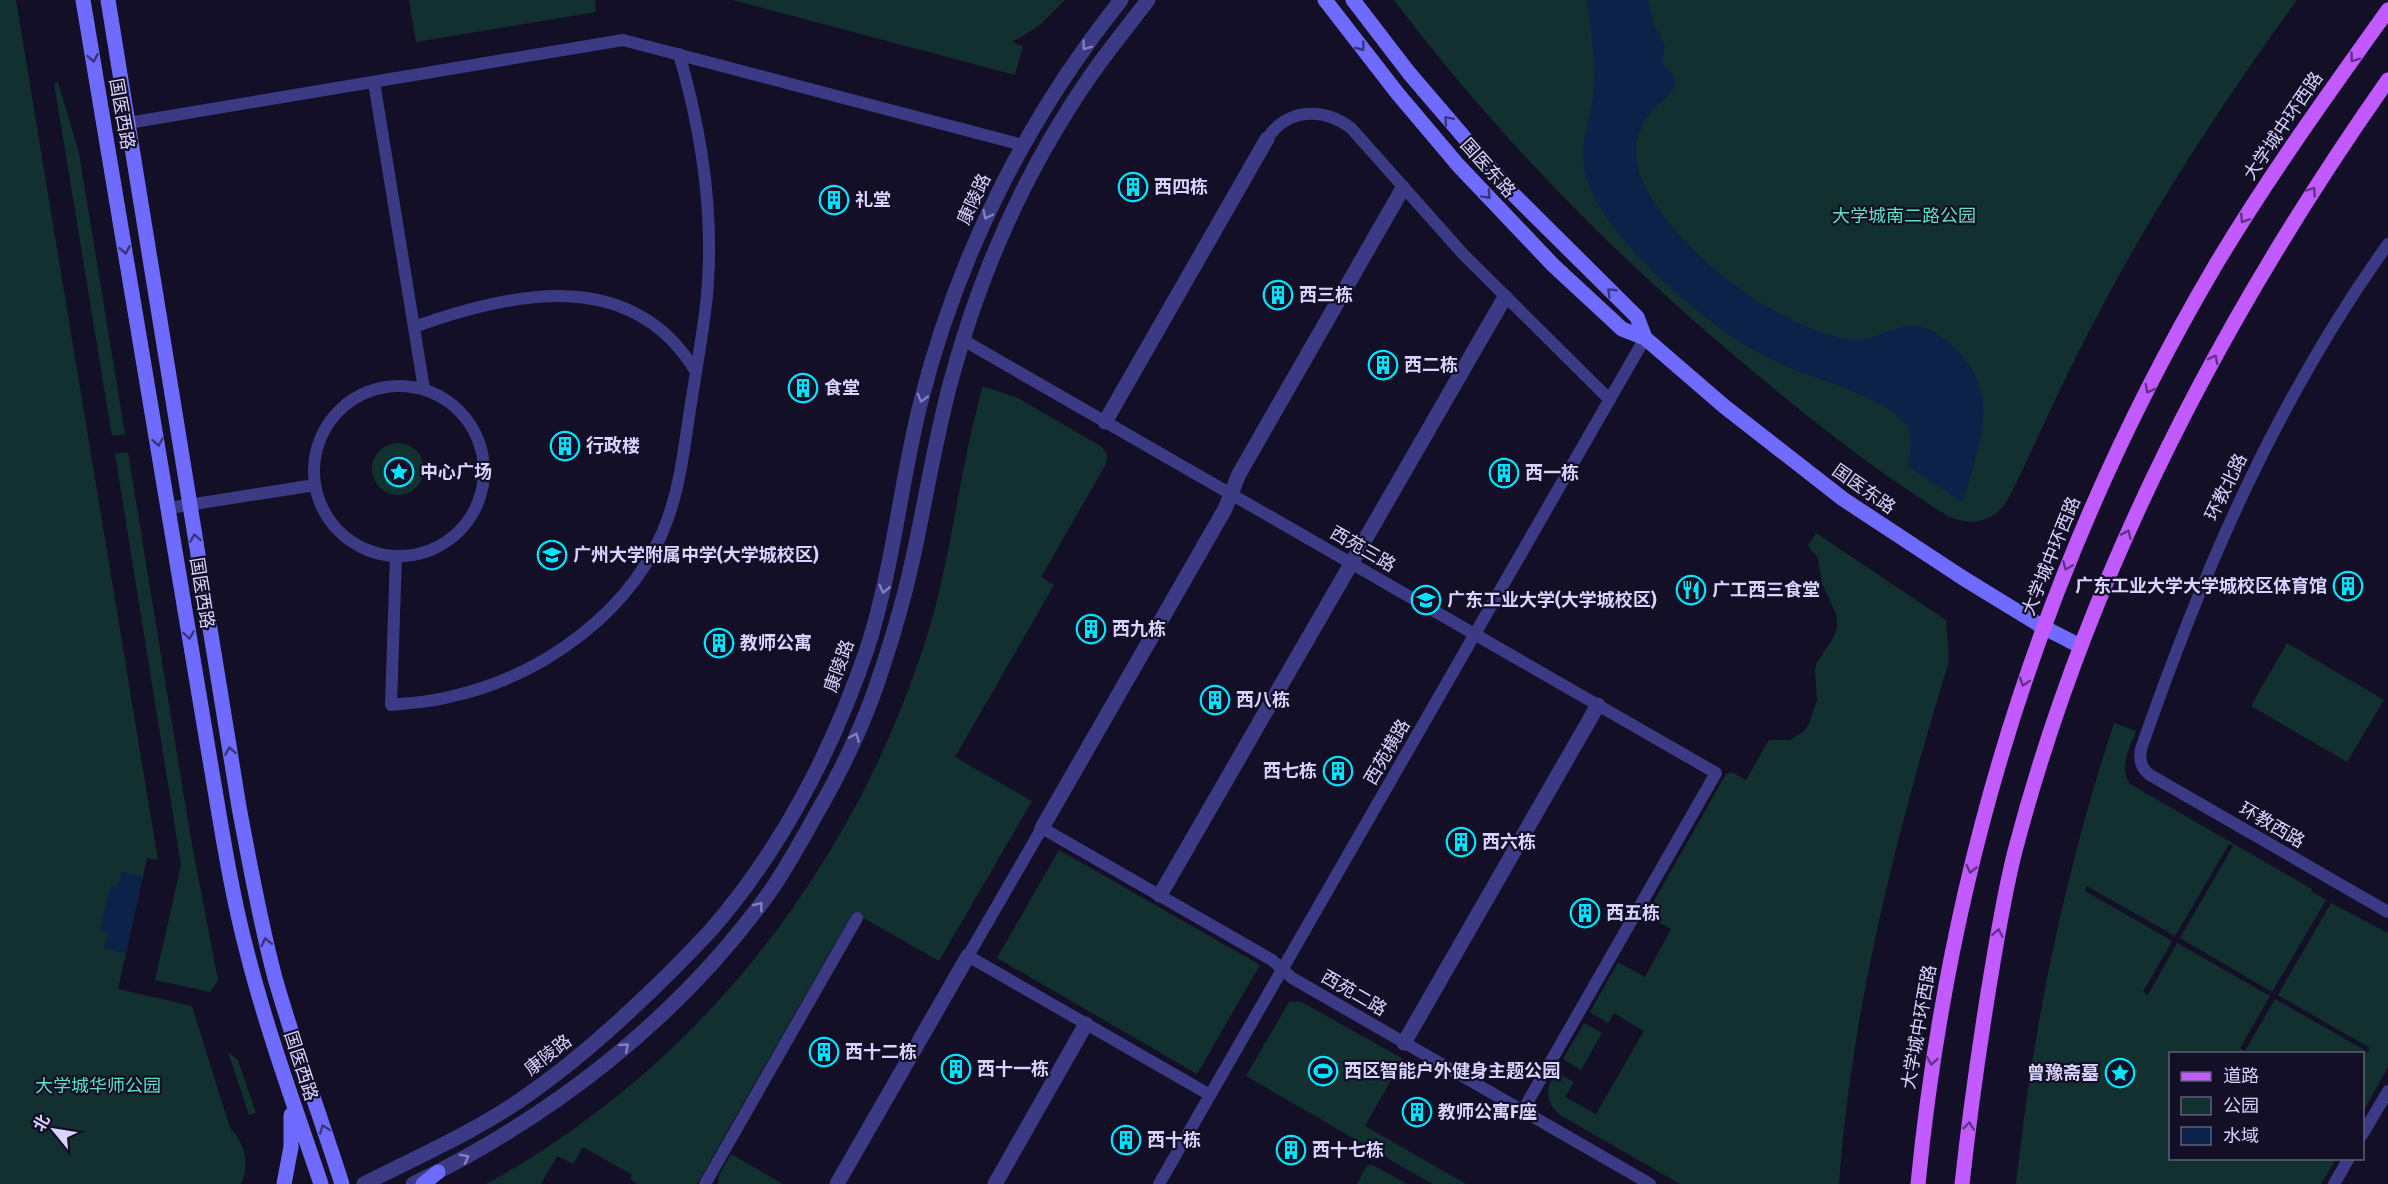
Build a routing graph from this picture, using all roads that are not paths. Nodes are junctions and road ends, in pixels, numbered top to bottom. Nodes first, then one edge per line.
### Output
1 (83, 0) edge
2 (108, 0) edge
3 (1121, 0) edge
4 (1148, 0) edge
5 (1325, 0) edge
6 (1353, 0) edge
7 (2388, 10) edge
8 (679, 54) junction
9 (2388, 80) edge
10 (374, 82) junction
11 (128, 123) junction
12 (1267, 139) joint
13 (1023, 145) junction
14 (1403, 188) junction
15 (2388, 244) edge
16 (1504, 297) junction
17 (414, 327) junction
18 (1645, 338) junction
19 (963, 340) junction
20 (696, 372) junction
21 (424, 389) junction
22 (1610, 400) junction
23 (1105, 422) junction
24 (315, 485) junction
25 (1231, 494) junction
26 (190, 505) junction
27 (169, 508) junction
28 (396, 556) junction
29 (1351, 563) junction
30 (2043, 627) junction
31 (1475, 634) junction
32 (2080, 646) junction
33 (1598, 705) junction
34 (2141, 765) joint
35 (1042, 828) junction
36 (1160, 896) junction
37 (2388, 912) edge
38 (857, 918) dead end
39 (968, 956) junction
40 (1283, 969) junction
41 (1086, 1024) junction
42 (1404, 1042) junction
43 (2388, 1091) edge
44 (1210, 1095) junction
45 (290, 1097) junction
46 (1522, 1110) junction
47 (2364, 1132) edge
48 (2348, 1160) edge
49 (438, 1172) junction
50 (284, 1184) edge
51 (321, 1184) edge
52 (342, 1184) edge
53 (364, 1184) edge
54 (413, 1184) edge
55 (423, 1184) edge
56 (705, 1184) edge
57 (837, 1184) edge
58 (994, 1184) edge
59 (1159, 1184) edge
60 (1650, 1184) edge
61 (1918, 1184) edge
62 (1962, 1184) edge
63 (2334, 1184) edge

1 -> 27 main road, 国医西路
2 - 11 main road, 国医西路
3 -> 13 street, 康陵路
4 - 19 street
5 -> 18 main road, 国医东路
18 -> 6 main road, 国医东路
7 -> 30 main road, 大学城中环西路
8 - 10 lane
8 - 13 lane
8 - 20 lane
32 -> 9 main road
10 - 11 lane
10 - 17 lane
11 - 26 main road, 国医西路
12 - 14 lane
12 - 23 street
13 -> 53 street, 康陵路
14 - 16 lane
14 - 25 street
15 - 34 lane, 环教北路
16 - 22 lane
16 - 29 street
17 - 20 lane
17 - 21 lane
18 - 22 lane, 西苑横路
18 - 30 main road, 国医东路
19 - 23 lane, 西苑三路
49 -> 19 street
20 - 28 lane
21 - 24 lane
21 - 28 lane
22 - 31 lane, 西苑横路
23 - 25 lane, 西苑三路
24 - 26 lane
24 - 28 lane
25 - 29 lane, 西苑三路
25 - 35 street
26 - 27 lane
52 -> 26 main road, 国医西路
27 -> 45 main road, 国医西路
29 - 31 lane, 西苑三路
29 - 36 street
30 - 32 main road, 国医东路
30 -> 61 main road, 大学城中环西路
31 - 33 lane, 西苑三路
31 - 40 lane, 西苑横路
62 -> 32 main road
33 - 42 street
33 - 46 lane, 西苑三路
34 - 37 lane, 环教西路
35 - 36 lane, 西苑二路
35 - 39 lane
36 - 40 lane, 西苑二路
38 - 56 lane
39 - 41 lane
39 - 57 street
40 - 42 lane, 西苑二路
40 - 44 lane, 西苑横路
41 - 44 lane
41 - 58 street
42 - 46 lane, 西苑二路
43 - 47 lane
44 - 59 lane, 西苑横路
45 - 50 main road
45 - 51 main road, 国医西路
46 - 60 lane, 西苑二路
48 - 63 lane
49 - 54 street
49 - 55 main road

